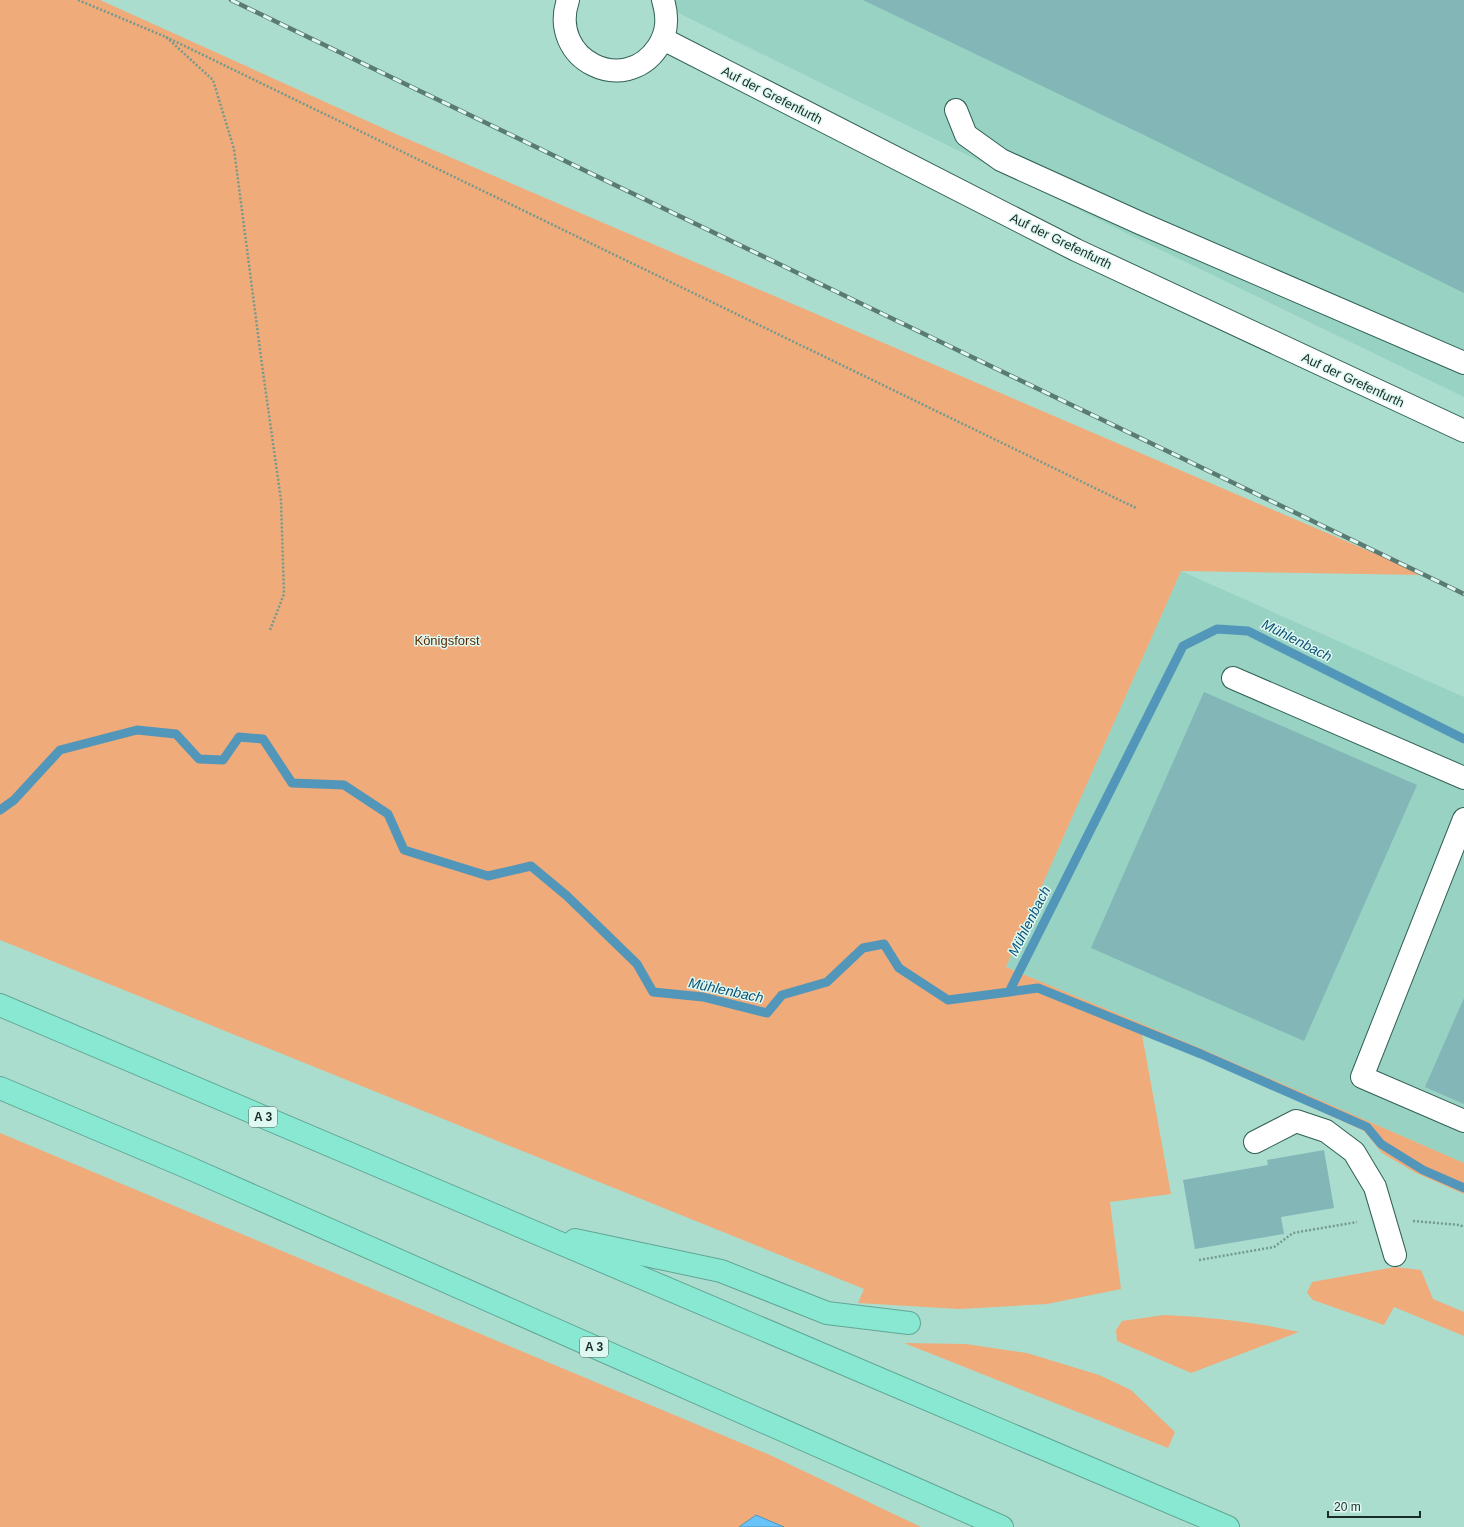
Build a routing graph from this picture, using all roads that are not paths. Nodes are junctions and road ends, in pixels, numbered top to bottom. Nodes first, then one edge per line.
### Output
1 (568, 0) edge
2 (663, 0) edge
3 (663, 39) junction
4 (956, 110) dead end
5 (1464, 363) edge
6 (1464, 432) edge
7 (1234, 678) dead end
8 (1464, 778) edge
9 (1464, 819) edge
10 (0, 1005) edge
11 (0, 1088) edge
12 (1464, 1121) edge
13 (1255, 1142) dead end
14 (525, 1229) junction
15 (1396, 1255) dead end
16 (910, 1324) dead end
17 (1002, 1527) edge
18 (1228, 1527) edge

1 - 3 street
2 - 3 street
3 - 6 street, Auf der Grefenfurth
4 - 5 street
7 - 8 street
9 - 12 street
10 - 14 highway, A 3
11 - 17 highway, A 3
13 - 15 street
14 - 16 highway
14 - 18 highway, A 3

